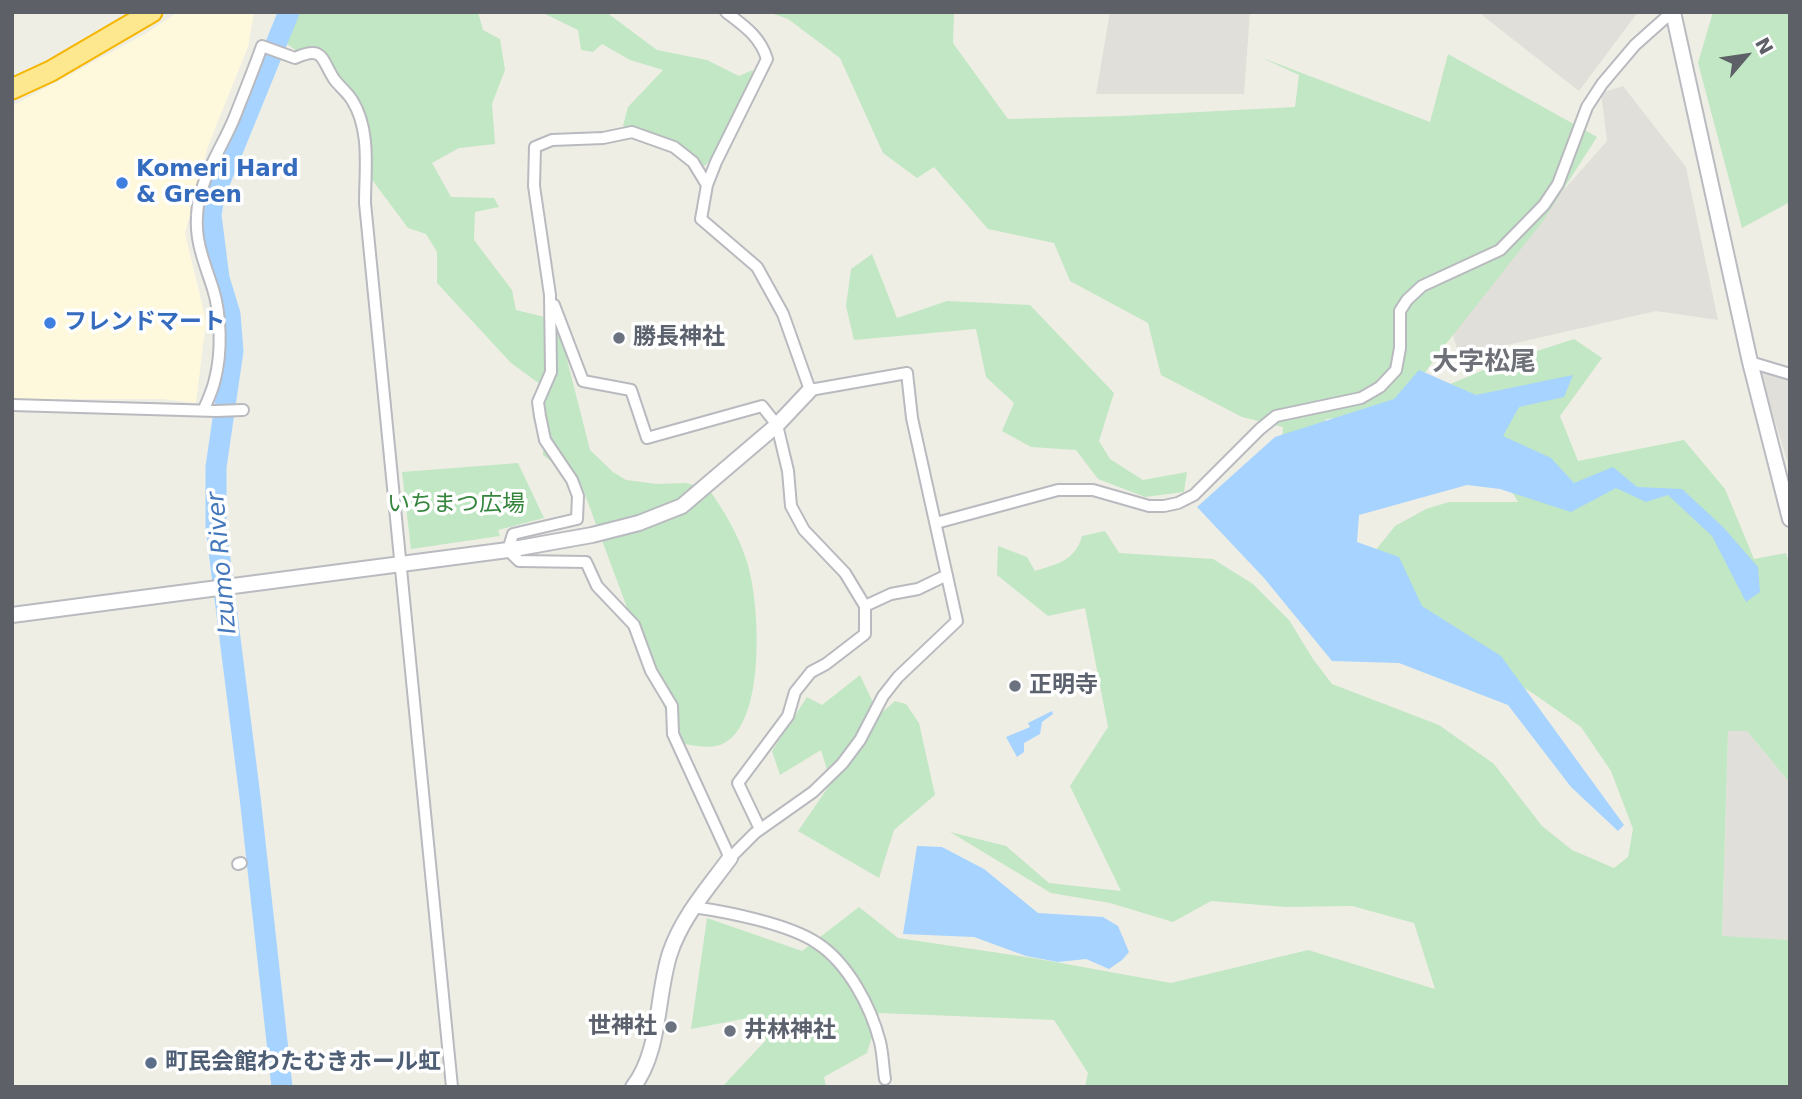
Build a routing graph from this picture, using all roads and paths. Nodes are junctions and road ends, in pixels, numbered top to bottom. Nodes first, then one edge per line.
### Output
1 (146, 12) edge
2 (152, 12) edge
3 (726, 12) edge
4 (1673, 12) edge
5 (12, 76) edge
6 (12, 89) edge
7 (707, 185) junction
8 (550, 295) junction
9 (1750, 362) junction
10 (1790, 374) edge
11 (810, 390) junction
12 (12, 405) edge
13 (210, 410) junction
14 (243, 410) dead end
15 (777, 425) junction
16 (1790, 519) edge
17 (936, 523) junction
18 (508, 550) junction
19 (401, 563) junction
20 (947, 575) junction
21 (865, 606) junction
22 (12, 615) edge
23 (760, 829) junction
24 (730, 858) junction
25 (693, 907) junction
26 (885, 1079) dead end
27 (453, 1087) edge
28 (633, 1087) edge

1 - 5 highway
2 - 6 highway
3 - 7 street
4 - 9 street
4 - 17 street
7 - 8 street
7 - 11 street
8 - 15 street
8 - 18 street
9 - 10 street
9 - 16 street
11 - 15 street
11 - 17 street
12 - 13 street
13 - 14 street
13 - 19 street
15 - 18 street
15 - 21 street
17 - 20 street
18 - 19 street
18 - 24 street
19 - 22 street
19 - 27 street
20 - 21 street
20 - 23 street
21 - 23 street
23 - 24 street
24 - 25 street
25 - 26 street
25 - 28 street

